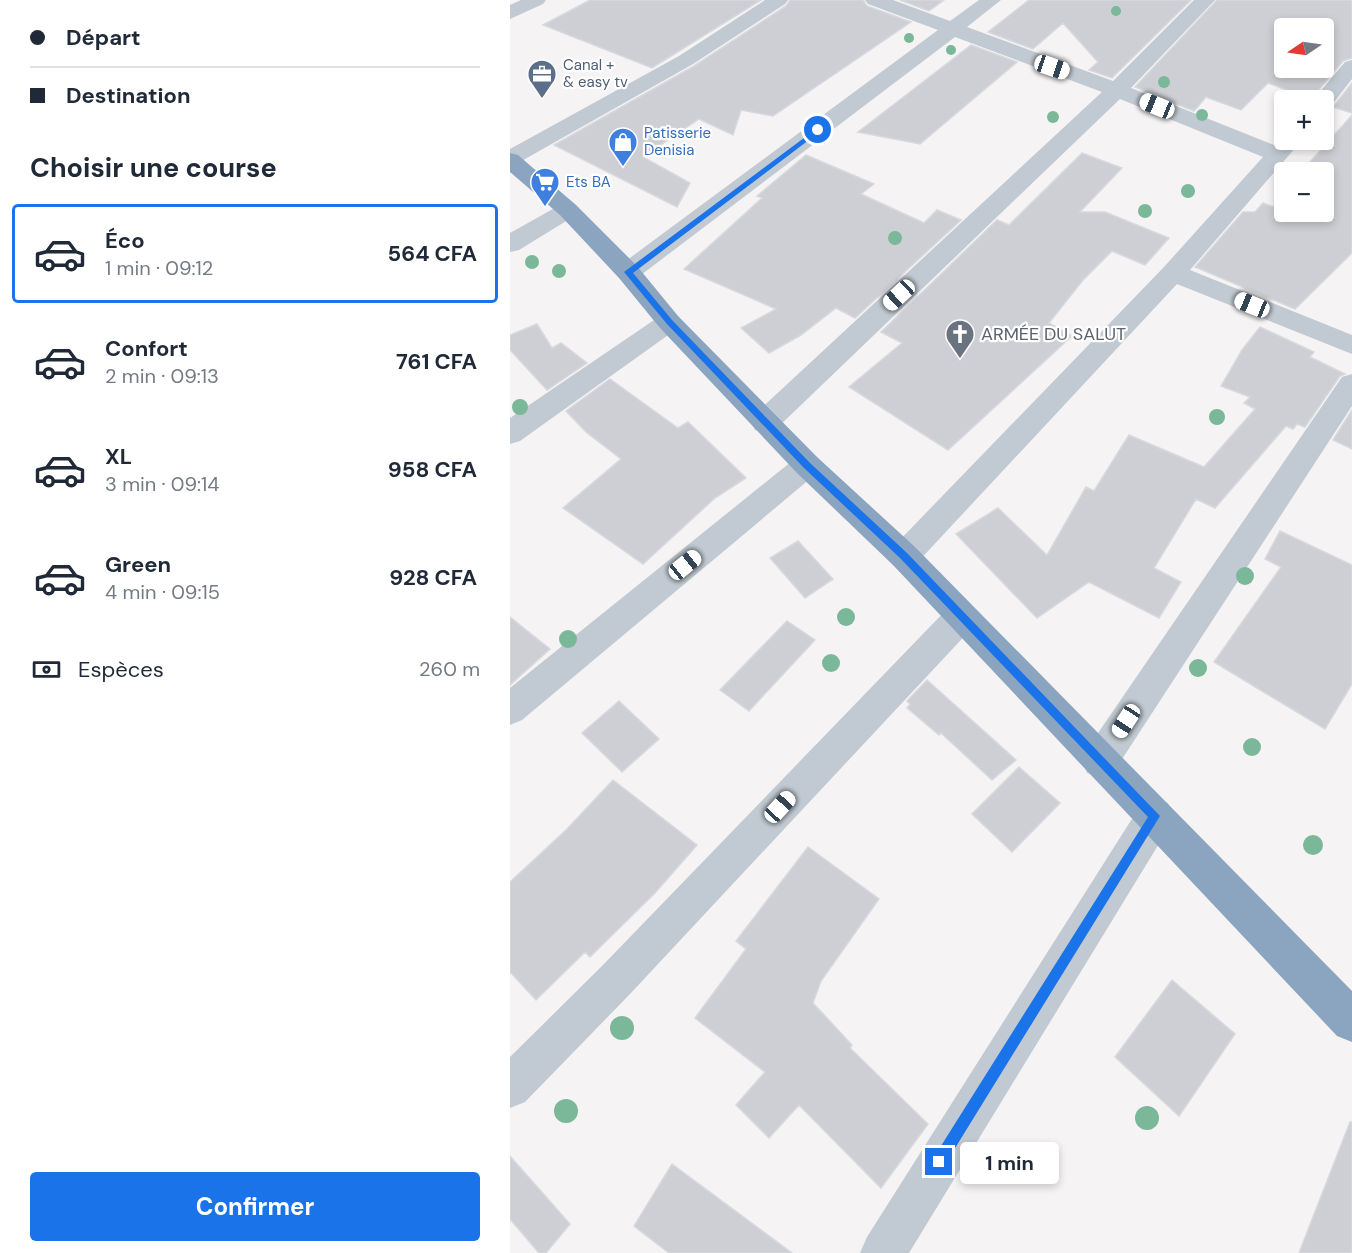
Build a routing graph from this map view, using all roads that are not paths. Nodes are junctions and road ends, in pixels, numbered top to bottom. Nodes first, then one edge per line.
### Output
1 (536, 0) edge
2 (778, 0) edge
3 (875, 0) edge
4 (991, 0) edge
5 (1205, 0) edge
6 (510, 13) edge
7 (952, 30) junction
8 (1352, 66) edge
9 (1117, 90) junction
10 (1332, 90) edge
11 (1274, 144) edge
12 (1281, 150) edge
13 (510, 159) edge
14 (568, 210) junction
15 (510, 244) edge
16 (628, 272) junction
17 (1173, 273) junction
18 (669, 322) junction
19 (1352, 345) edge
20 (1352, 384) edge
21 (765, 422) junction
22 (510, 433) edge
23 (807, 465) junction
24 (904, 556) junction
25 (961, 617) junction
26 (510, 709) edge
27 (1100, 761) junction
28 (1155, 816) junction
29 (1352, 1021) edge
30 (510, 1087) edge
31 (883, 1253) edge

1 - 6 street
2 - 13 street
3 - 7 street
4 - 7 street
5 - 9 street
7 - 9 street
7 - 16 street
8 - 10 street
9 - 11 street
9 - 21 street
12 - 17 street
13 - 14 highway
14 - 15 street
14 - 16 highway
16 - 18 highway
17 - 19 street
17 - 24 street
18 - 21 highway
18 - 22 street
20 - 27 street
21 - 23 highway
23 - 24 highway
23 - 26 street
24 - 25 highway
25 - 27 highway
25 - 30 street
27 - 28 highway
28 - 29 highway
28 - 31 street

